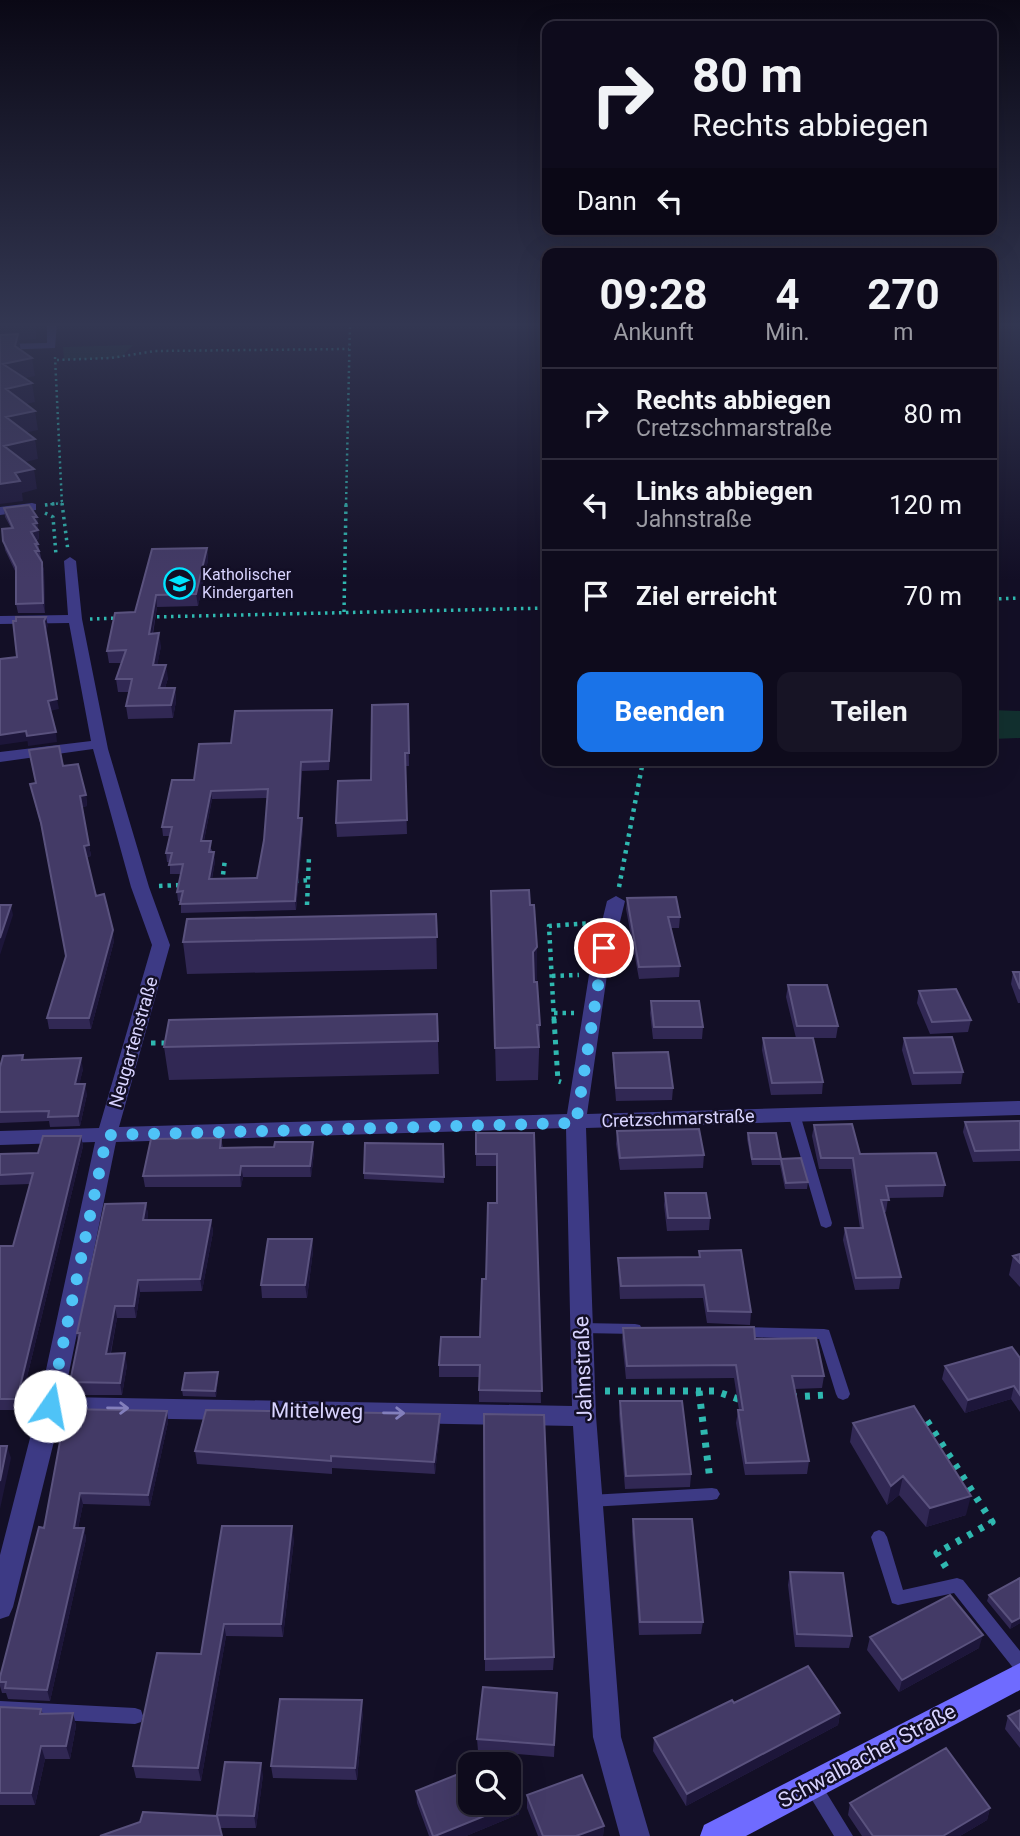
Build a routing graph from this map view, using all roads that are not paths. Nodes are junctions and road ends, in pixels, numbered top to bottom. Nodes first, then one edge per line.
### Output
1 (32, 507) edge
2 (0, 511) edge
3 (70, 563) road end
4 (75, 619) junction
5 (0, 620) edge
6 (99, 744) junction
7 (0, 757) edge
8 (613, 911) road end
9 (1020, 1108) edge
10 (794, 1114) junction
11 (576, 1123) junction
12 (107, 1135) junction
13 (0, 1138) edge
14 (826, 1223) dead end
15 (582, 1328) junction
16 (649, 1329) edge
17 (730, 1332) edge
18 (843, 1394) road end
19 (50, 1406) junction
20 (584, 1416) junction
21 (712, 1494) road end
22 (590, 1501) junction
23 (879, 1537) dead end
24 (0, 1607) edge
25 (1020, 1664) edge
26 (1020, 1676) edge
27 (0, 1709) edge
28 (135, 1716) dead end
29 (812, 1785) junction
30 (635, 1836) edge
31 (715, 1836) edge
32 (844, 1836) edge

1 - 2 street
3 - 4 street, Neugartenstraße
4 - 5 street
4 - 6 street, Neugartenstraße
6 - 7 street
6 - 12 street, Neugartenstraße
8 - 11 street, Jahnstraße
9 - 10 street, Cretzschmarstraße
10 - 11 street, Cretzschmarstraße
10 - 14 lane
11 - 12 street, Cretzschmarstraße
11 - 15 street, Jahnstraße
12 - 13 street, Cretzschmarstraße
12 - 19 street, Neugartenstraße
15 - 16 lane
15 - 20 street, Jahnstraße
17 - 18 lane
19 -> 20 street, Mittelweg
19 - 24 street, Neugartenstraße
20 - 22 street, Jahnstraße
21 - 22 lane
22 - 30 street, Jahnstraße
23 - 25 lane
26 - 29 street, Schwalbacher Straße
27 - 28 lane
29 - 31 street, Schwalbacher Straße
29 - 32 lane

